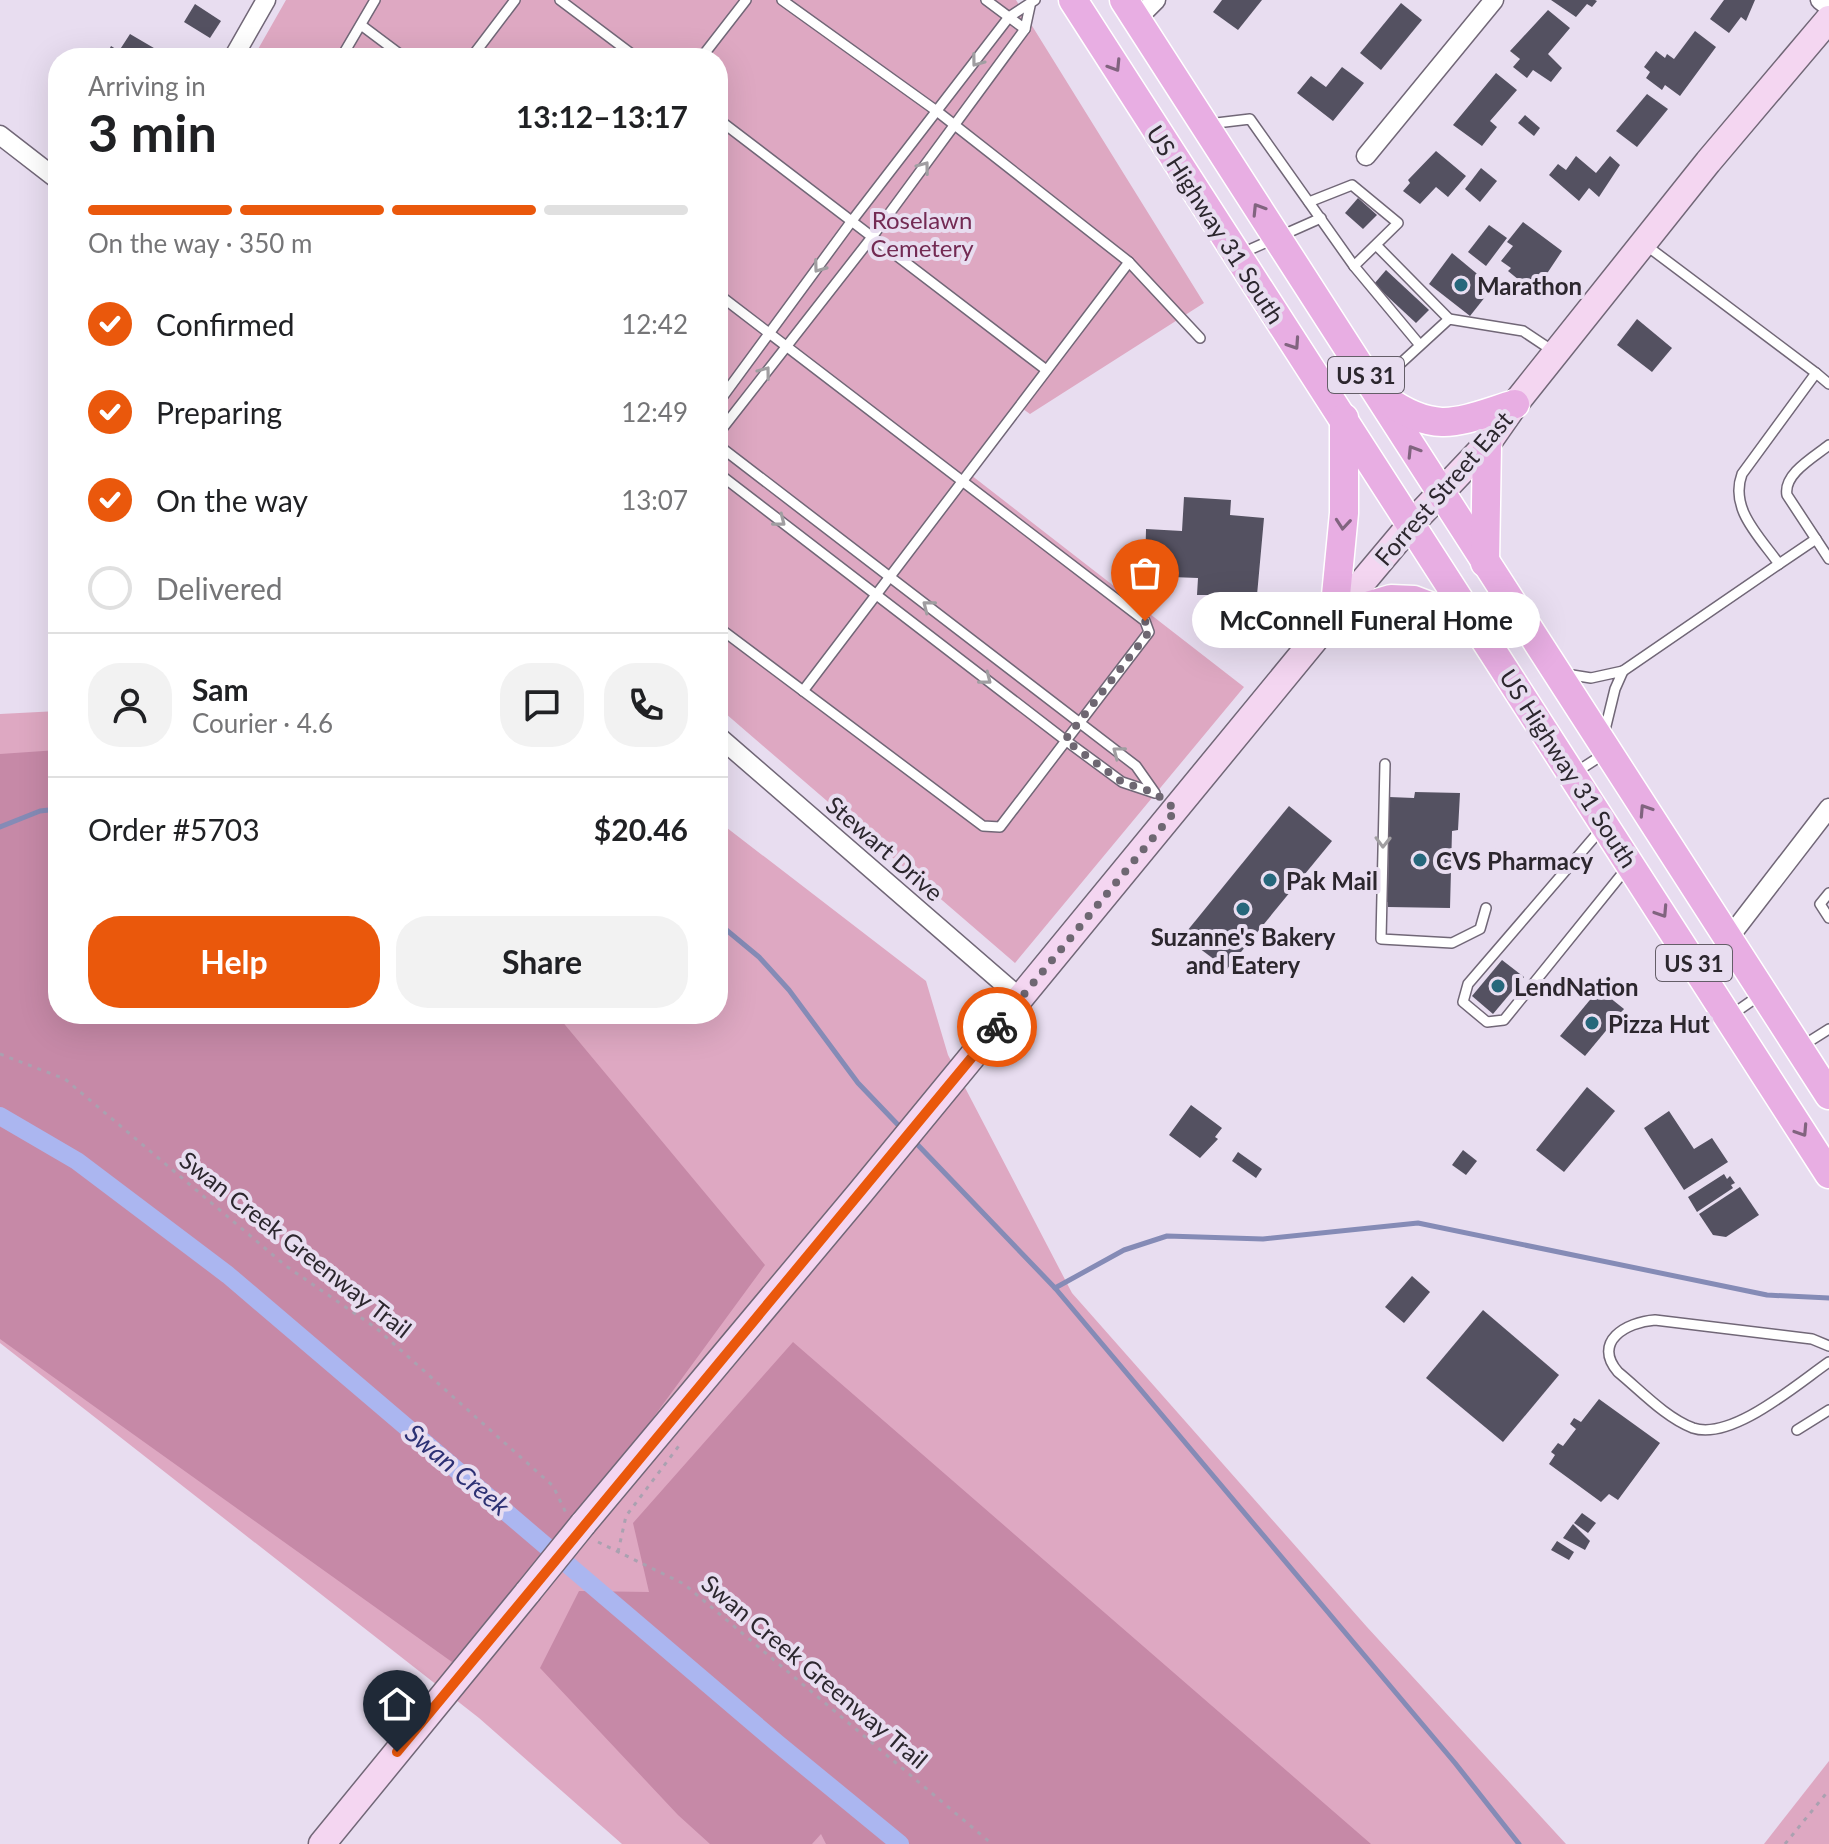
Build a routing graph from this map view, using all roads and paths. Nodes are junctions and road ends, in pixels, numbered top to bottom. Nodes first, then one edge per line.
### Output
1 (266, 0) edge
2 (375, 0) edge
3 (515, 0) edge
4 (560, 0) edge
5 (746, 0) edge
6 (782, 0) edge
7 (986, 0) edge
8 (1073, 0) edge
9 (1494, 0) edge
10 (1033, 3) edge
11 (1139, 6) edge
12 (1826, 16) edge
13 (1009, 17) junction
14 (361, 25) junction
15 (1025, 29) junction
16 (239, 48) edge
17 (347, 48) edge
18 (392, 48) edge
19 (479, 48) edge
20 (624, 48) edge
21 (709, 48) edge
22 (938, 112) junction
23 (1204, 124) junction
24 (955, 125) junction
25 (728, 127) edge
26 (0, 135) edge
27 (1366, 156) dead end
28 (48, 172) edge
29 (1309, 202) junction
30 (1321, 218) junction
31 (851, 222) junction
32 (872, 237) junction
33 (1276, 239) junction
34 (1643, 243) junction
35 (1377, 246) junction
36 (1235, 256) junction
37 (1129, 262) junction
38 (1354, 266) junction
39 (728, 302) edge
40 (1449, 319) junction
41 (770, 334) junction
42 (1200, 338) dead end
43 (1419, 344) junction
44 (785, 346) junction
45 (1556, 353) junction
46 (1045, 369) junction
47 (1816, 373) junction
48 (1829, 384) edge
49 (728, 390) edge
50 (1376, 391) junction
51 (1515, 404) junction
52 (1344, 418) junction
53 (728, 421) edge
54 (1487, 444) junction
55 (1829, 445) edge
56 (728, 453) edge
57 (962, 480) junction
58 (728, 481) edge
59 (1441, 494) junction
60 (1412, 523) junction
61 (1816, 539) junction
62 (1829, 559) edge
63 (1485, 563) junction
64 (1779, 564) junction
65 (888, 576) junction
66 (875, 593) junction
67 (1334, 616) junction
68 (1477, 624) junction
69 (728, 635) edge
70 (1555, 671) junction
71 (1623, 671) junction
72 (803, 691) junction
73 (1078, 722) junction
74 (1065, 740) junction
75 (728, 745) edge
76 (1605, 749) junction
77 (1385, 764) dead end
78 (1573, 774) junction
79 (1155, 793) junction
80 (1829, 808) edge
81 (1176, 810) junction
82 (1605, 824) junction
83 (1630, 864) junction
84 (1829, 893) edge
85 (1486, 908) dead end
86 (1829, 918) edge
87 (1728, 939) junction
88 (1763, 993) junction
89 (1020, 998) junction
90 (1729, 1017) junction
91 (1829, 1029) edge
92 (1799, 1048) junction
93 (0, 1054) edge
94 (1829, 1095) edge
95 (1829, 1174) edge
96 (1829, 1346) edge
97 (1829, 1362) edge
98 (1829, 1410) edge
99 (1797, 1430) dead end
100 (689, 1433) dead end
101 (553, 1486) dead end
102 (602, 1544) dead end
103 (618, 1552) junction
104 (1829, 1790) edge
105 (322, 1844) edge
106 (992, 1844) edge
107 (1785, 1844) edge

1 - 16 street
2 - 14 lane
3 - 19 lane
4 - 20 lane
5 - 21 lane
6 - 22 lane
7 - 13 lane
8 -> 36 main road, US Highway 31 South / US 31
9 - 27 street
10 - 13 lane
10 - 15 lane
11 - 23 main road, US Highway 31 South / US 31
12 - 34 street, Forrest Street East
13 - 15 lane
13 -> 22 lane
14 - 17 lane
14 - 18 lane
15 - 24 lane
22 - 24 lane
22 - 31 lane
23 - 29 lane
33 -> 23 main road, US Highway 31 South / US 31
32 -> 24 lane
24 - 37 lane
25 - 31 lane
26 - 28 street
29 - 30 lane
29 - 35 lane
30 - 33 lane
30 - 38 lane
31 - 32 lane
31 -> 41 lane
32 - 44 lane
32 - 46 lane
33 - 36 lane
33 - 50 main road, US Highway 31 South / US 31
34 - 45 street, Forrest Street East
34 - 47 lane
35 - 38 lane
35 - 40 lane
36 -> 52 main road, US Highway 31 South / US 31
37 - 42 lane
37 - 46 lane
38 - 43 lane
39 - 41 lane
40 - 43 lane
40 - 45 lane
41 - 44 lane
41 - 49 lane
43 - 50 lane
53 -> 44 lane
44 - 57 lane
45 - 51 street, Forrest Street East
46 - 57 lane
47 - 48 lane
47 - 64 lane
50 - 51 main road
59 -> 50 main road, US Highway 31 South / US 31
51 - 54 street, Forrest Street East
52 - 60 main road, US Highway 31 South / US 31
52 -> 67 main road
54 - 59 street, Forrest Street East
54 - 63 main road
55 - 61 lane
56 - 65 lane
57 - 65 lane
57 - 73 lane
58 -> 66 lane
59 - 60 street, Forrest Street East
59 - 63 main road, US Highway 31 South / US 31
60 - 67 street, Forrest Street East
60 - 68 main road, US Highway 31 South / US 31
61 - 62 lane
61 - 64 lane
63 - 70 main road, US Highway 31 South / US 31
64 - 71 lane
65 - 66 lane
73 -> 65 lane
66 - 72 lane
66 -> 74 lane
67 - 68 main road
67 - 81 street, Forrest Street East
68 - 78 main road, US Highway 31 South / US 31
69 - 72 lane
70 - 71 lane
70 - 76 main road, US Highway 31 South / US 31
71 - 76 lane
72 - 74 lane
73 - 74 lane
79 -> 73 lane
74 - 79 lane
75 - 89 street, Stewart Drive
76 - 78 lane
87 -> 76 main road, US Highway 31 South / US 31
77 -> 85 lane
78 - 82 main road, US Highway 31 South / US 31
79 - 81 lane
80 - 87 street
81 - 89 street, Forrest Street East
82 - 83 main road, US Highway 31 South / US 31
82 - 83 lane
83 -> 90 main road, US Highway 31 South / US 31
84 - 86 lane
87 - 88 main road, US Highway 31 South / US 31
88 - 90 lane
88 - 92 main road, US Highway 31 South / US 31
89 - 105 street, Forrest Street East, bridge
90 -> 95 main road, US Highway 31 South / US 31
91 - 92 lane
92 - 94 main road, US Highway 31 South / US 31
93 - 101 path, Swan Creek Greenway Trail
96 - 97 lane
98 - 99 lane
100 - 103 path
102 - 103 path, Swan Creek Greenway Trail
103 - 106 path, Swan Creek Greenway Trail
104 - 107 path

